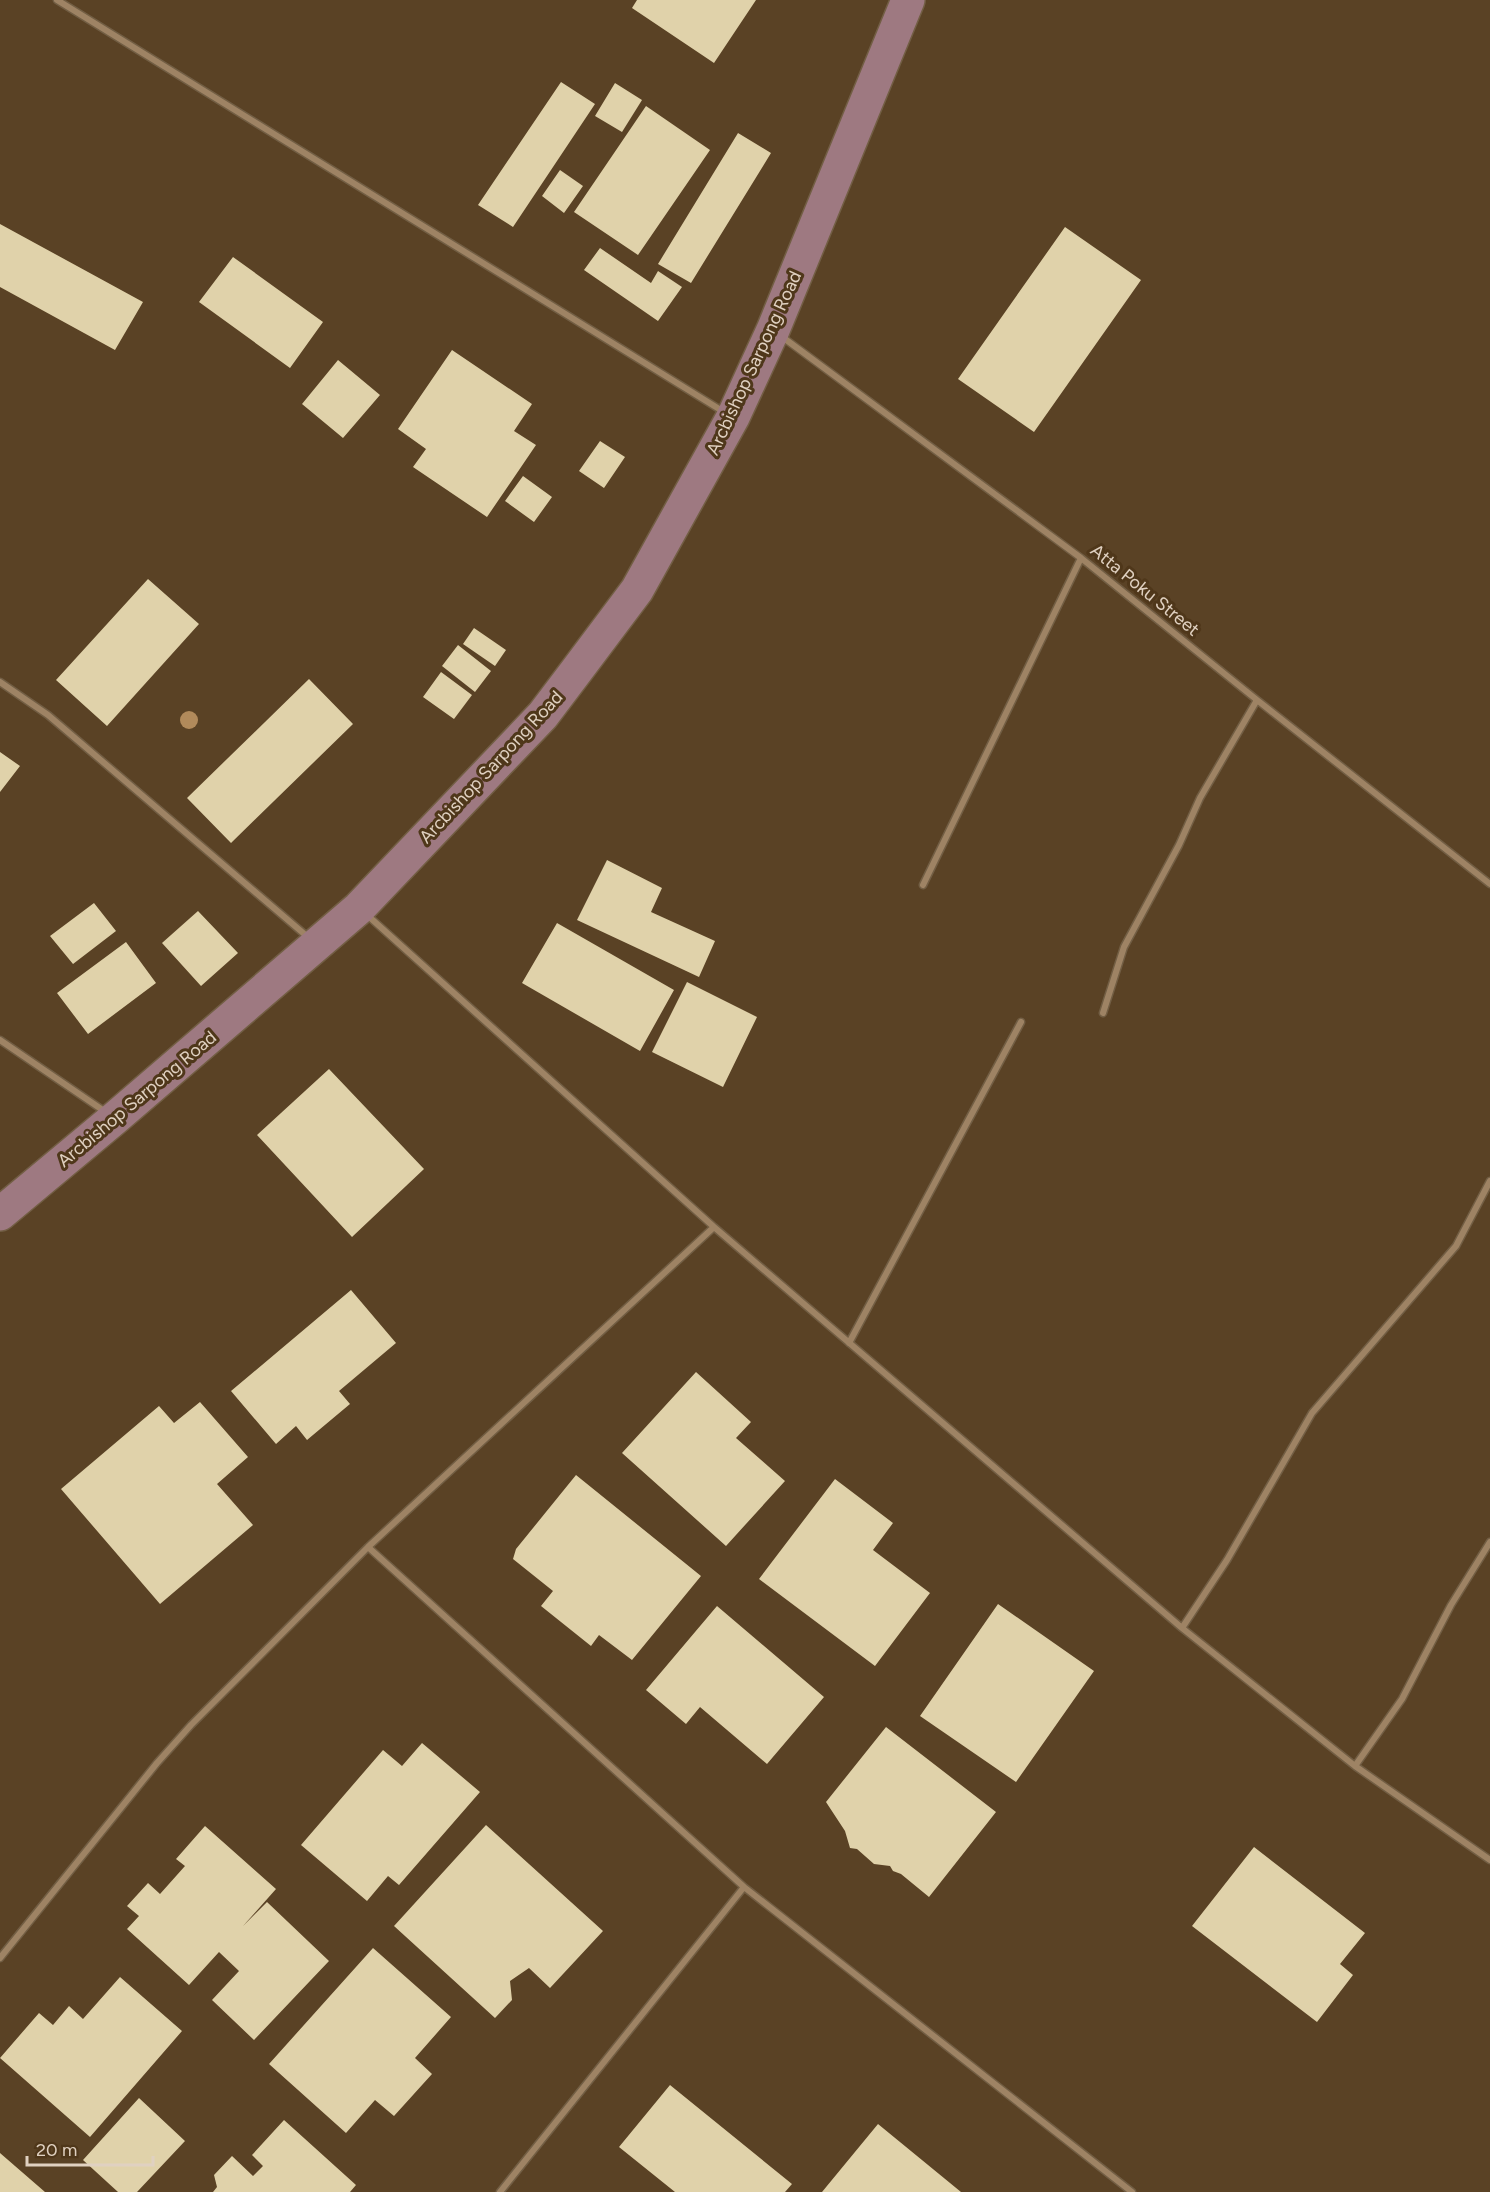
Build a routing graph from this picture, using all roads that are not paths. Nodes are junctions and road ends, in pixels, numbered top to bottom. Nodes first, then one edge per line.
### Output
1 (57, 0) edge
2 (908, 0) edge
3 (773, 330) junction
4 (733, 417) junction
5 (1081, 558) junction
6 (0, 682) edge
7 (1257, 700) junction
8 (1490, 884) edge
9 (923, 885) dead end
10 (359, 908) junction
11 (317, 945) junction
12 (1103, 1013) dead end
13 (1021, 1022) dead end
14 (0, 1040) edge
15 (115, 1119) junction
16 (1490, 1181) edge
17 (0, 1214) edge
18 (714, 1227) junction
19 (849, 1343) junction
20 (1490, 1542) edge
21 (368, 1547) junction
22 (1182, 1628) junction
23 (1355, 1766) junction
24 (1490, 1860) edge
25 (744, 1887) junction
26 (0, 1959) edge
27 (500, 2192) edge
28 (1132, 2192) edge

1 - 4 street
2 - 3 street, Arcbishop Sarpong Road
3 - 4 street, Arcbishop Sarpong Road
3 - 5 street, Atta Poku Street
4 - 10 street, Arcbishop Sarpong Road
5 - 7 street, Atta Poku Street
5 - 9 street
6 - 11 street
7 - 8 street, Atta Poku Street
7 - 12 street
10 - 11 street, Arcbishop Sarpong Road
10 - 18 street
11 - 15 street, Arcbishop Sarpong Road
13 - 19 street
14 - 15 street
15 - 17 street, Arcbishop Sarpong Road
16 - 22 street
18 - 19 street
18 - 21 street
19 - 22 street
20 - 23 street
21 - 25 street
21 - 26 street
22 - 23 street
23 - 24 street
25 - 27 street
25 - 28 street

